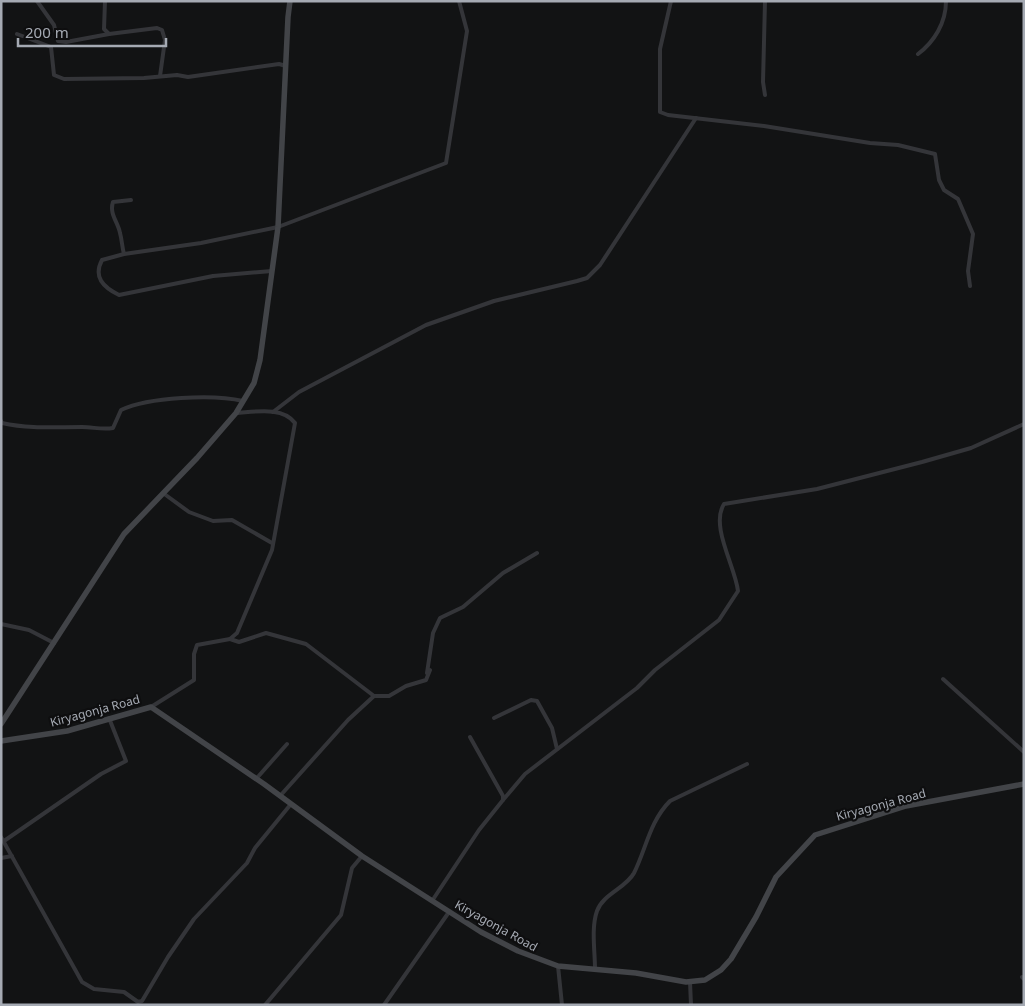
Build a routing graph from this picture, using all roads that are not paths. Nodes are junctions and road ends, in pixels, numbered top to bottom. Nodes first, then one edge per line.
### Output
1 (37, 1) edge
2 (105, 1) edge
3 (290, 1) edge
4 (459, 1) edge
5 (671, 1) edge
6 (765, 1) edge
7 (946, 1) edge
8 (17, 34) dead end
9 (109, 34) junction
10 (918, 54) dead end
11 (286, 66) junction
12 (160, 76) junction
13 (765, 95) dead end
14 (696, 118) junction
15 (131, 200) dead end
16 (278, 227) junction
17 (124, 254) junction
18 (272, 271) junction
19 (970, 286) dead end
20 (244, 401) junction
21 (273, 412) junction
22 (236, 413) junction
23 (1, 421) edge
24 (1024, 424) edge
25 (163, 493) junction
26 (272, 543) junction
27 (537, 553) dead end
28 (1, 624) edge
29 (230, 639) junction
30 (54, 643) junction
31 (430, 670) dead end
32 (943, 679) dead end
33 (426, 680) junction
34 (374, 696) junction
35 (151, 707) junction
36 (109, 718) junction
37 (494, 718) dead end
38 (1, 724) edge
39 (470, 737) dead end
40 (1, 741) edge
41 (287, 744) dead end
42 (557, 749) junction
43 (1024, 752) edge
44 (747, 764) dead end
45 (256, 779) junction
46 (1024, 784) edge
47 (280, 796) junction
48 (503, 800) junction
49 (291, 804) junction
50 (1, 837) edge
51 (4, 841) junction
52 (12, 856) junction
53 (362, 856) junction
54 (1, 858) edge
55 (432, 901) junction
56 (449, 912) junction
57 (558, 966) junction
58 (595, 969) junction
59 (690, 982) junction
60 (265, 1005) edge
61 (384, 1005) edge
62 (562, 1005) edge
63 (691, 1005) edge

1 - 9 street
2 - 9 street
3 - 11 street
4 - 16 street
5 - 14 street
6 - 13 street
7 - 10 street
8 - 12 street
9 - 12 street
11 - 12 street
11 - 16 street
14 - 19 street
14 - 21 street
15 - 17 street
16 - 17 street
16 - 18 street
17 - 18 street
18 - 20 street
20 - 22 street
20 - 23 street
21 - 22 street
21 - 26 street
22 - 25 street
24 - 42 street
25 - 26 street
25 - 30 street
26 - 29 street
27 - 33 street
28 - 30 street
29 - 34 street
29 - 35 street
30 - 38 street
31 - 33 street
32 - 43 street
33 - 34 street
34 - 47 street
35 - 36 street, Kiryagonja Road
35 - 45 street, Kiryagonja Road
36 - 40 street, Kiryagonja Road
36 - 51 street
37 - 42 street
39 - 48 street
41 - 45 street
42 - 48 street
44 - 58 street
45 - 47 street, Kiryagonja Road
46 - 59 street, Kiryagonja Road
47 - 49 street, Kiryagonja Road
48 - 55 street
49 - 52 street
49 - 53 street, Kiryagonja Road
50 - 51 street
51 - 52 street
52 - 54 street
53 - 55 street, Kiryagonja Road
53 - 60 street
55 - 56 street, Kiryagonja Road
56 - 57 street, Kiryagonja Road
56 - 61 street
57 - 58 street, Kiryagonja Road
57 - 62 street
58 - 59 street, Kiryagonja Road
59 - 63 street

